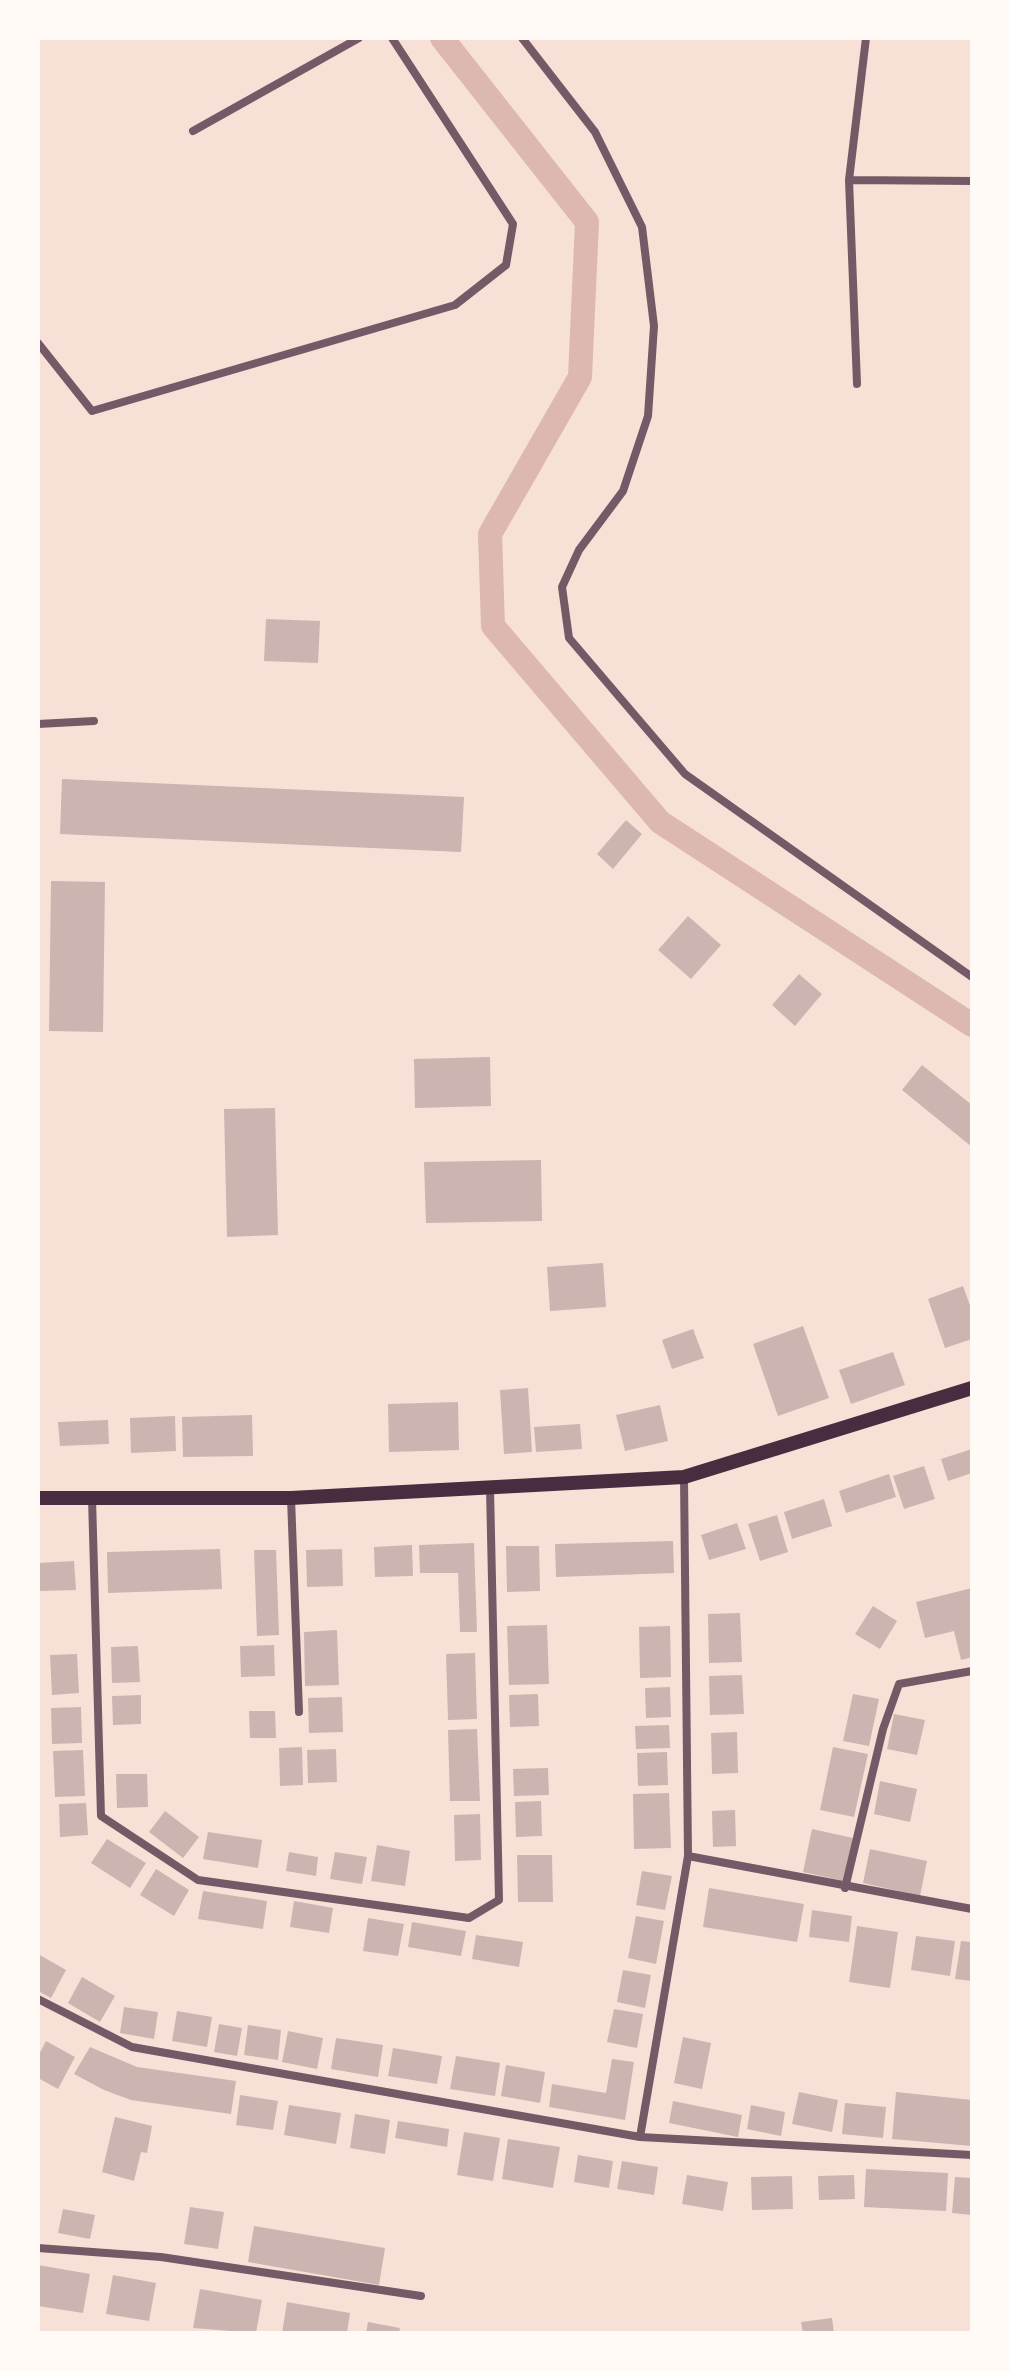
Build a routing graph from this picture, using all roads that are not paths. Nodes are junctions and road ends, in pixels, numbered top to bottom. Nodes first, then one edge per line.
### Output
1 (359, 38) edge
2 (392, 38) edge
3 (522, 38) edge
4 (866, 38) edge
5 (193, 131) dead end
6 (849, 180) junction
7 (972, 181) edge
8 (38, 343) edge
9 (857, 384) dead end
10 (94, 721) dead end
11 (38, 724) edge
12 (972, 977) edge
13 (972, 1388) edge
14 (684, 1477) junction
15 (490, 1489) junction
16 (38, 1498) edge
17 (92, 1498) junction
18 (291, 1498) junction
19 (972, 1671) edge
20 (299, 1712) dead end
21 (688, 1856) junction
22 (845, 1888) junction
23 (972, 1909) edge
24 (38, 1999) edge
25 (640, 2137) junction
26 (972, 2155) edge
27 (38, 2248) edge
28 (421, 2296) dead end

1 - 5 street
2 - 8 street
3 - 12 street
4 - 6 street
6 - 7 street
6 - 9 street
10 - 11 street
13 - 14 main road
14 - 15 main road
14 - 21 street
15 - 17 street
15 - 18 main road
16 - 17 main road
17 - 18 main road
18 - 20 street
19 - 22 street
21 - 22 street
21 - 25 street
22 - 23 street
24 - 25 street
25 - 26 street
27 - 28 street

